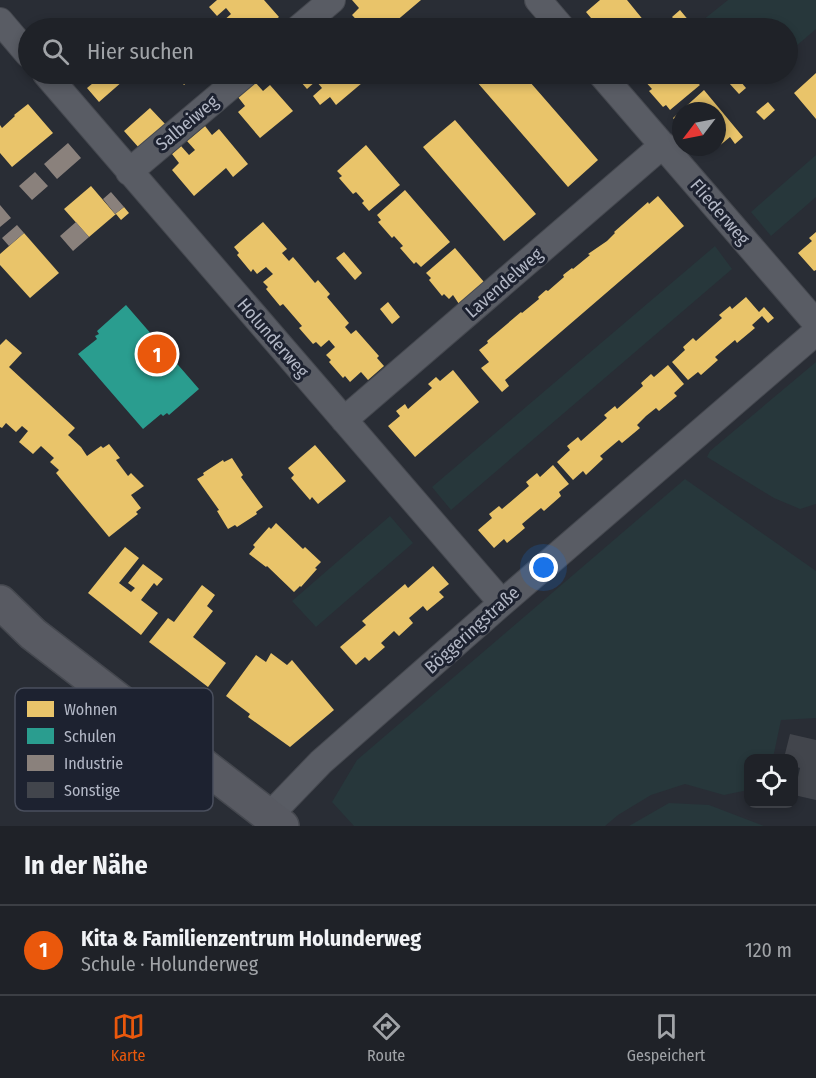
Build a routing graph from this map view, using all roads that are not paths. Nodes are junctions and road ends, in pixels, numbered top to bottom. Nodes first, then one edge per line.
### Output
1 (332, 0) edge
2 (538, 0) edge
3 (311, 18) edge
4 (553, 18) edge
5 (0, 21) edge
6 (18, 42) edge
7 (54, 84) edge
8 (233, 84) edge
9 (610, 84) edge
10 (663, 145) junction
11 (129, 172) junction
12 (816, 323) edge
13 (816, 332) edge
14 (344, 420) junction
15 (0, 602) edge
16 (502, 603) junction
17 (103, 688) edge
18 (213, 773) edge
19 (276, 821) edge

1 - 3 street
2 - 4 street
5 - 6 street
7 - 11 street, Holunderweg
8 - 11 street, Salbeiweg
9 - 10 street, Fliederweg
10 - 12 street, Fliederweg
10 - 14 street, Lavendelweg
11 - 14 street, Holunderweg
13 - 16 street, Böggeringstraße
14 - 16 street, Holunderweg
15 - 17 main road
16 - 19 street, Böggeringstraße
18 - 19 main road

